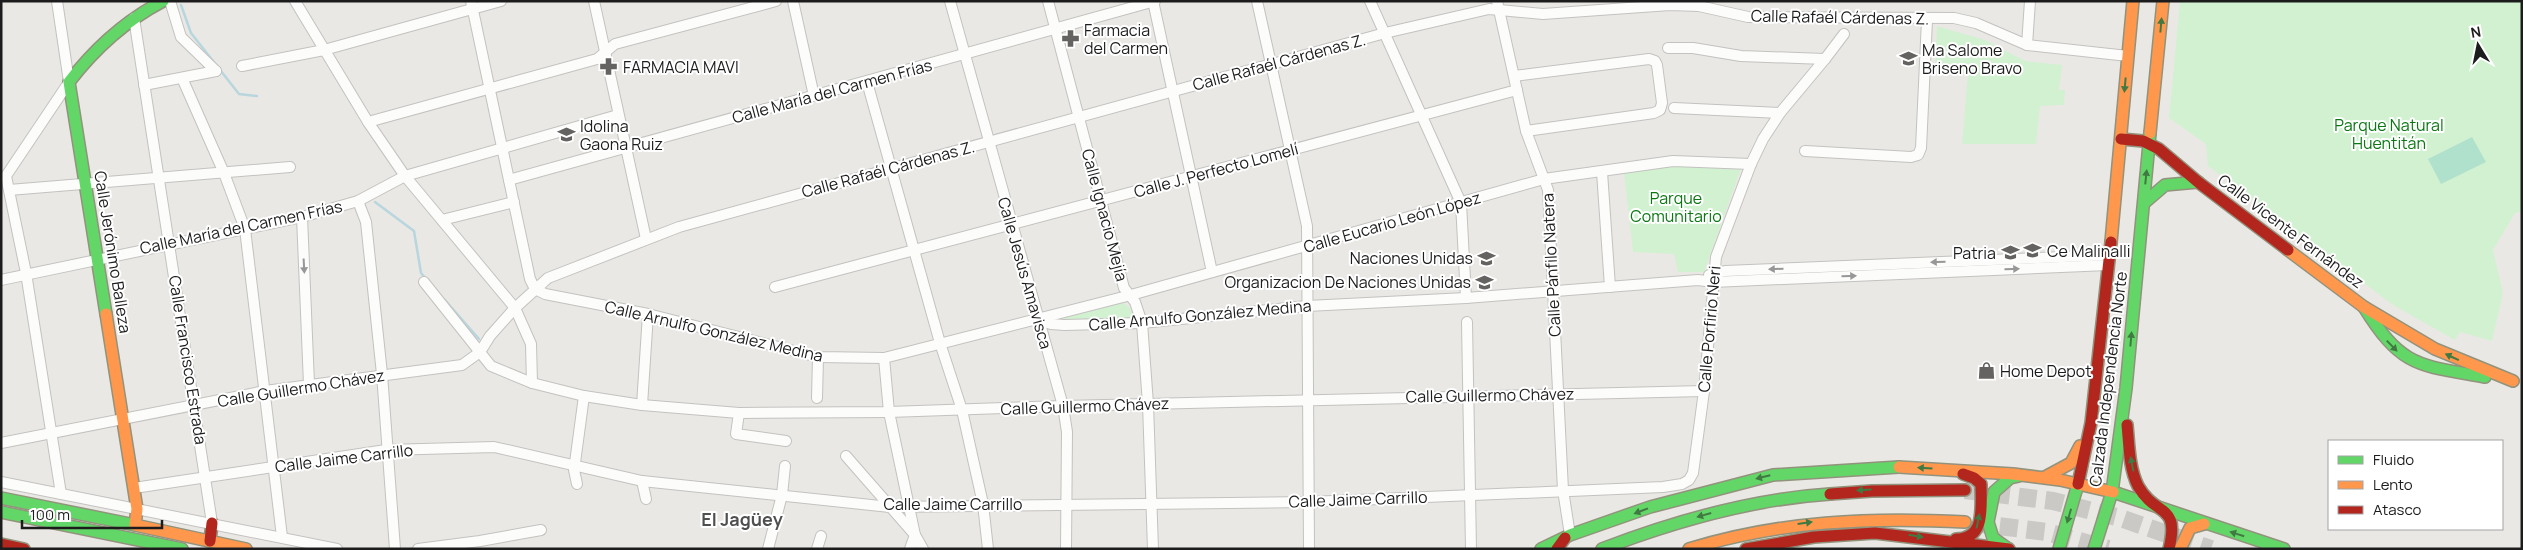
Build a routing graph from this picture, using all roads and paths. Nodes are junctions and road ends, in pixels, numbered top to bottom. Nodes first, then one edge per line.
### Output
1 (57, 1) edge
2 (295, 1) edge
3 (501, 1) edge
4 (594, 1) edge
5 (776, 1) edge
6 (793, 1) edge
7 (950, 1) edge
8 (1048, 1) edge
9 (1154, 1) edge
10 (1257, 1) edge
11 (1370, 1) edge
12 (2030, 1) edge
13 (2133, 1) edge
14 (2163, 1) edge
15 (163, 2) edge
16 (1699, 3) edge
17 (472, 5) edge
18 (1498, 6) edge
19 (134, 18) junction
20 (1927, 20) junction
21 (1056, 30) junction
22 (1385, 33) junction
23 (1844, 34) dead end
24 (2027, 45) junction
25 (1668, 48) dead end
26 (324, 50) junction
27 (606, 52) junction
28 (965, 55) junction
29 (2128, 56) junction
30 (1826, 59) junction
31 (1271, 64) junction
32 (242, 66) dead end
33 (1514, 76) junction
34 (182, 78) junction
35 (70, 82) junction
36 (867, 82) junction
37 (144, 85) junction
38 (490, 90) junction
39 (1517, 90) junction
40 (1173, 91) junction
41 (814, 96) junction
42 (1674, 108) dead end
43 (1780, 113) junction
44 (618, 115) junction
45 (1422, 116) junction
46 (1079, 117) junction
47 (368, 122) junction
48 (1526, 131) junction
49 (2121, 139) junction
50 (989, 142) junction
51 (2150, 143) junction
52 (502, 148) junction
53 (626, 148) junction
54 (1290, 151) junction
55 (1805, 151) dead end
56 (1751, 164) junction
57 (290, 167) dead end
58 (891, 168) junction
59 (1602, 172) junction
60 (224, 173) junction
61 (405, 176) junction
62 (1191, 177) junction
63 (159, 178) junction
64 (4, 179) edge
65 (1544, 179) junction
66 (509, 180) junction
67 (2198, 182) junction
68 (86, 184) junction
69 (9, 190) junction
70 (1100, 201) junction
71 (358, 202) junction
72 (514, 202) junction
73 (1461, 203) junction
74 (2144, 203) junction
75 (302, 217) junction
76 (442, 220) junction
77 (1012, 224) junction
78 (245, 229) junction
79 (646, 239) junction
80 (169, 243) junction
81 (1308, 245) junction
82 (914, 250) junction
83 (98, 258) junction
84 (2109, 260) junction
85 (1212, 272) junction
86 (26, 273) junction
87 (1713, 278) junction
88 (1, 280) edge
89 (424, 282) dead end
90 (775, 287) dead end
91 (1610, 287) junction
92 (534, 289) junction
93 (1553, 293) junction
94 (1131, 295) junction
95 (1466, 298) junction
96 (1307, 306) junction
97 (2364, 307) junction
98 (515, 308) junction
99 (648, 314) junction
100 (1038, 320) junction
101 (1467, 322) dead end
102 (1142, 323) junction
103 (940, 343) junction
104 (480, 352) junction
105 (818, 357) junction
106 (884, 358) junction
107 (382, 374) junction
108 (2518, 381) edge
109 (532, 383) junction
110 (309, 384) junction
111 (265, 391) junction
112 (1704, 391) junction
113 (1557, 394) junction
114 (584, 396) junction
115 (1467, 396) junction
116 (817, 398) dead end
117 (1307, 400) junction
118 (1148, 404) junction
119 (2124, 404) junction
120 (195, 405) junction
121 (642, 405) junction
122 (1063, 406) junction
123 (962, 410) junction
124 (889, 412) junction
125 (739, 413) junction
126 (123, 419) junction
127 (2090, 423) junction
128 (51, 433) junction
129 (786, 441) dead end
130 (1, 443) edge
131 (386, 450) junction
132 (846, 456) dead end
133 (574, 464) junction
134 (274, 466) junction
135 (784, 466) dead end
136 (1951, 470) junction
137 (2024, 475) junction
138 (206, 477) junction
139 (2044, 477) junction
140 (1690, 480) joint
141 (642, 481) junction
142 (1, 482) edge
143 (577, 484) dead end
144 (2078, 484) junction
145 (134, 488) junction
146 (1563, 490) junction
147 (1965, 490) tunnel mouth
148 (2112, 492) junction
149 (61, 494) junction
150 (1469, 494) junction
151 (782, 495) junction
152 (1, 498) edge
153 (646, 499) dead end
154 (1309, 502) junction
155 (1151, 503) junction
156 (983, 504) junction
157 (1066, 504) junction
158 (2154, 506) junction
159 (890, 507) junction
160 (909, 507) junction
161 (137, 509) junction
162 (1, 512) edge
163 (1965, 522) tunnel mouth
164 (212, 523) junction
165 (2204, 524) junction
166 (135, 525) junction
167 (541, 530) dead end
168 (915, 535) junction
169 (821, 536) dead end
170 (282, 537) junction
171 (1568, 537) junction
172 (1940, 540) junction
173 (210, 541) junction
174 (1, 544) edge
175 (24, 549) edge
176 (182, 549) edge
177 (246, 549) edge
178 (337, 549) edge
179 (395, 549) edge
180 (418, 549) edge
181 (768, 549) edge
182 (817, 549) edge
183 (910, 549) edge
184 (923, 549) edge
185 (988, 549) edge
186 (1066, 549) edge
187 (1153, 549) edge
188 (1309, 549) edge
189 (1471, 549) edge
190 (1541, 549) edge
191 (1557, 549) edge
192 (1602, 549) edge
193 (1689, 549) edge
194 (1746, 549) edge
195 (2009, 549) edge
196 (2059, 549) edge
197 (2094, 549) edge
198 (2169, 549) edge
199 (2180, 549) edge
200 (2284, 549) edge

1 - 35 street, Calle Jerónimo Balleza
2 - 26 street
3 - 17 street
4 - 27 street
5 - 27 street
6 - 41 street
7 - 28 street, Calle Jesús Amavisca
8 - 21 street, Calle Ignacio Mejía
9 - 21 street, Calle María del Carmen Frías
9 - 40 street
10 - 31 street
11 - 22 street
12 - 24 street
13 - 29 main road, Calzada Independencia Norte
51 -> 14 main road, Calzada Independencia Norte
15 - 19 main road
15 - 34 street
16 - 18 street, Calle Rafaél Cárdenas Z.
16 - 20 street, Calle Rafaél Cárdenas Z.
17 - 26 street
17 - 38 street
18 - 22 street, Calle Rafaél Cárdenas Z.
18 - 33 street, Calle Pánfilo Natera
19 - 35 main road
19 - 37 street, Calle Francisco Estrada
20 - 24 street, Calle Rafaél Cárdenas Z.
20 - 55 street
21 - 28 street, Calle María del Carmen Frías
21 - 46 street, Calle Ignacio Mejía
22 - 31 street, Calle Rafaél Cárdenas Z.
22 - 45 street
23 - 30 street, Calle Porfirio Neri
24 - 29 street, Calle Rafaél Cárdenas Z.
25 - 30 street
26 - 32 street
26 - 47 street
27 - 38 street
27 - 44 street
28 - 36 street, Calle María del Carmen Frías
28 - 50 street, Calle Jesús Amavisca
29 -> 49 main road, Calzada Independencia Norte
30 - 43 street, Calle Porfirio Neri
31 - 40 street, Calle Rafaél Cárdenas Z.
31 - 54 street
33 - 39 street, Calle Pánfilo Natera
33 - 48 street
34 - 37 street
34 - 60 street
35 - 64 street
35 - 68 main road, Calle Jerónimo Balleza
36 - 41 street, Calle María del Carmen Frías
36 - 58 street
37 - 63 street, Calle Francisco Estrada
38 - 47 street
38 - 52 street
39 - 45 street, Calle J. Perfecto Lomelí
39 - 48 street, Calle Pánfilo Natera
40 - 46 street, Calle Rafaél Cárdenas Z.
40 - 62 street
41 - 53 street, Calle María del Carmen Frías
42 - 43 street
43 - 56 street, Calle Porfirio Neri
44 - 52 street, Calle María del Carmen Frías
44 - 53 street
45 - 54 street, Calle J. Perfecto Lomelí
45 - 73 street
46 - 50 street, Calle Rafaél Cárdenas Z.
46 - 70 street, Calle Ignacio Mejía
47 - 61 street
48 - 65 street, Calle Pánfilo Natera
49 - 51 main road, Calle Vicente Fernández
49 - 84 main road, Calzada Independencia Norte
50 - 58 street, Calle Rafaél Cárdenas Z.
50 - 77 street, Calle Jesús Amavisca
51 - 67 main road, Calle Vicente Fernández
74 -> 51 main road, Calzada Independencia Norte
52 - 61 street, Calle María del Carmen Frías
52 - 66 street
53 - 66 street, Calle María del Carmen Frías
53 - 79 street
54 - 62 street, Calle J. Perfecto Lomelí
54 - 81 street
56 - 59 street, Calle Eucario León López
56 - 87 street, Calle Porfirio Neri
57 - 60 street
58 - 79 street, Calle Rafaél Cárdenas Z.
58 - 82 street
59 - 65 street, Calle Eucario León López
59 - 91 street
60 - 63 street
60 - 78 street
61 - 71 street, Calle María del Carmen Frías
61 - 76 street
62 - 70 street, Calle J. Perfecto Lomelí
62 - 85 street
63 - 68 street
63 - 80 street, Calle Francisco Estrada
64 - 69 street
65 - 73 street, Calle Eucario León López
65 - 93 street, Calle Pánfilo Natera
66 - 72 street
67 - 74 main road, Calle Vicente Fernández
67 - 97 main road, Calle Vicente Fernández
68 - 69 street
68 - 83 main road, Calle Jerónimo Balleza
69 - 86 street
70 - 77 street, Calle J. Perfecto Lomelí
70 - 94 street, Calle Ignacio Mejía
71 - 75 street, Calle María del Carmen Frías
71 - 107 street
72 - 76 street
72 - 92 street
73 - 81 street, Calle Eucario León López
73 - 95 street
119 -> 74 main road, Calzada Independencia Norte
75 - 78 street, Calle María del Carmen Frías
75 -> 110 street
76 - 98 street
77 - 82 street, Calle J. Perfecto Lomelí
77 - 100 street, Calle Jesús Amavisca
78 - 80 street, Calle María del Carmen Frías
78 - 111 street
79 - 92 street, Calle Rafaél Cárdenas Z.
80 - 83 street, Calle María del Carmen Frías
80 - 120 street, Calle Francisco Estrada
81 - 85 street, Calle Eucario León López
81 - 96 street
82 - 90 street, Calle J. Perfecto Lomelí
82 - 103 street
83 - 86 street, Calle María del Carmen Frías
83 - 126 main road, Calle Jerónimo Balleza
84 - 87 street, Calle Arnulfo González Medina
84 - 127 main road, Calzada Independencia Norte
85 - 94 street, Calle Eucario León López
86 - 88 street, Calle María del Carmen Frías
86 - 128 street
87 - 91 street, Calle Arnulfo González Medina
87 - 112 street, Calle Porfirio Neri
89 - 104 street, Calle Guillermo Chávez
91 - 93 street, Calle Arnulfo González Medina
92 - 98 street, Calle Rafaél Cárdenas Z.
92 - 99 street, Calle Arnulfo González Medina
93 - 95 street, Calle Arnulfo González Medina
93 - 113 street, Calle Pánfilo Natera
94 - 100 street, Calle Eucario León López
94 - 102 street, Calle Ignacio Mejía
95 - 96 street, Calle Arnulfo González Medina
96 - 102 street, Calle Arnulfo González Medina
96 - 117 street
108 -> 97 main road, Calle Vicente Fernández
97 -> 108 main road, Calle Vicente Fernández
98 - 104 street, Calle Rafaél Cárdenas Z.
98 - 109 street
99 - 105 street, Calle Arnulfo González Medina
99 - 121 street
100 - 102 street, Calle Arnulfo González Medina
100 - 103 street, Calle Arnulfo González Medina
100 - 122 street, Calle Jesús Amavisca
101 - 115 street
102 - 118 street, Calle Ignacio Mejía
103 - 106 street, Calle Arnulfo González Medina
103 - 123 street
104 - 107 street, Calle Guillermo Chávez
104 - 109 street, Calle Guillermo Chávez
105 - 106 street, Calle Arnulfo González Medina
105 - 116 street
106 - 124 street
107 - 110 street, Calle Guillermo Chávez
107 - 131 street
109 - 114 street, Calle Guillermo Chávez
110 - 111 street, Calle Guillermo Chávez
111 - 120 street, Calle Guillermo Chávez
111 - 134 street
112 - 113 street, Calle Guillermo Chávez
112 - 140 street, Calle Porfirio Neri
113 - 115 street, Calle Guillermo Chávez
113 - 146 street, Calle Pánfilo Natera
114 - 121 street, Calle Guillermo Chávez
114 - 133 street
115 - 117 street, Calle Guillermo Chávez
115 - 150 street
117 - 118 street, Calle Guillermo Chávez
117 - 154 street
118 - 122 street, Calle Guillermo Chávez
118 - 155 street, Calle Ignacio Mejía
119 - 148 main road, Calzada Independencia Norte
158 -> 119 main road
120 - 126 street, Calle Guillermo Chávez
120 - 138 street, Calle Francisco Estrada
121 - 125 street, Calle Guillermo Chávez
122 - 123 street, Calle Guillermo Chávez
122 - 157 street, Calle Jesús Amavisca
123 - 124 street, Calle Guillermo Chávez
123 - 156 street
124 - 125 street, Calle Guillermo Chávez
124 - 160 street
125 - 129 street
126 - 128 street, Calle Guillermo Chávez
126 - 145 main road, Calle Jerónimo Balleza
127 - 139 main road
127 - 144 main road, Calzada Independencia Norte
128 - 130 street, Calle Guillermo Chávez
128 - 149 street
131 - 133 street, Calle Jaime Carrillo
131 - 134 street, Calle Jaime Carrillo
131 - 179 street
132 - 159 street
133 - 141 street, Calle Jaime Carrillo
133 - 143 street
134 - 138 street, Calle Jaime Carrillo
134 - 170 street
135 - 151 street
136 - 137 main road
136 -> 171 main road
172 -> 136 main road
137 - 139 main road
137 - 195 main road
138 - 145 street, Calle Jaime Carrillo
138 - 164 street, Calle Francisco Estrada
139 - 144 main road
140 - 146 street, Calle Jaime Carrillo
141 - 151 street, Calle Jaime Carrillo
141 - 153 street
142 - 149 street
144 - 148 main road
144 -> 196 main road, Calzada Independencia Norte
145 - 161 main road, Calle Jerónimo Balleza
146 - 150 street, Calle Jaime Carrillo
146 - 171 street, Calle Pánfilo Natera
147 -> 192 main road
148 - 158 main road
148 - 197 main road, Calzada Independencia Norte
149 - 161 street
150 - 154 street, Calle Jaime Carrillo
150 - 189 street
151 - 159 street, Calle Jaime Carrillo
151 - 181 street
152 - 166 main road
154 - 155 street, Calle Jaime Carrillo
154 - 188 street
155 - 157 street, Calle Jaime Carrillo
155 - 187 street, Calle Ignacio Mejía
156 - 157 street, Calle Jaime Carrillo
156 - 160 street, Calle Jaime Carrillo
156 - 185 street
157 - 186 street, Calle Jesús Amavisca
158 - 165 main road
158 - 198 main road
159 - 160 street, Calle Jaime Carrillo
159 - 168 street
160 - 168 street
161 - 164 street
161 - 166 main road, Calle Jerónimo Balleza
162 - 176 main road
193 -> 163 main road
164 - 170 street
164 - 173 main road
165 - 199 main road
200 -> 165 main road
166 - 173 main road
167 - 180 street
168 - 183 street
168 - 184 street
169 - 182 street
170 - 178 street
171 - 190 main road
171 - 191 main road
194 -> 172 main road
172 - 195 main road
173 - 177 main road
174 - 175 main road

